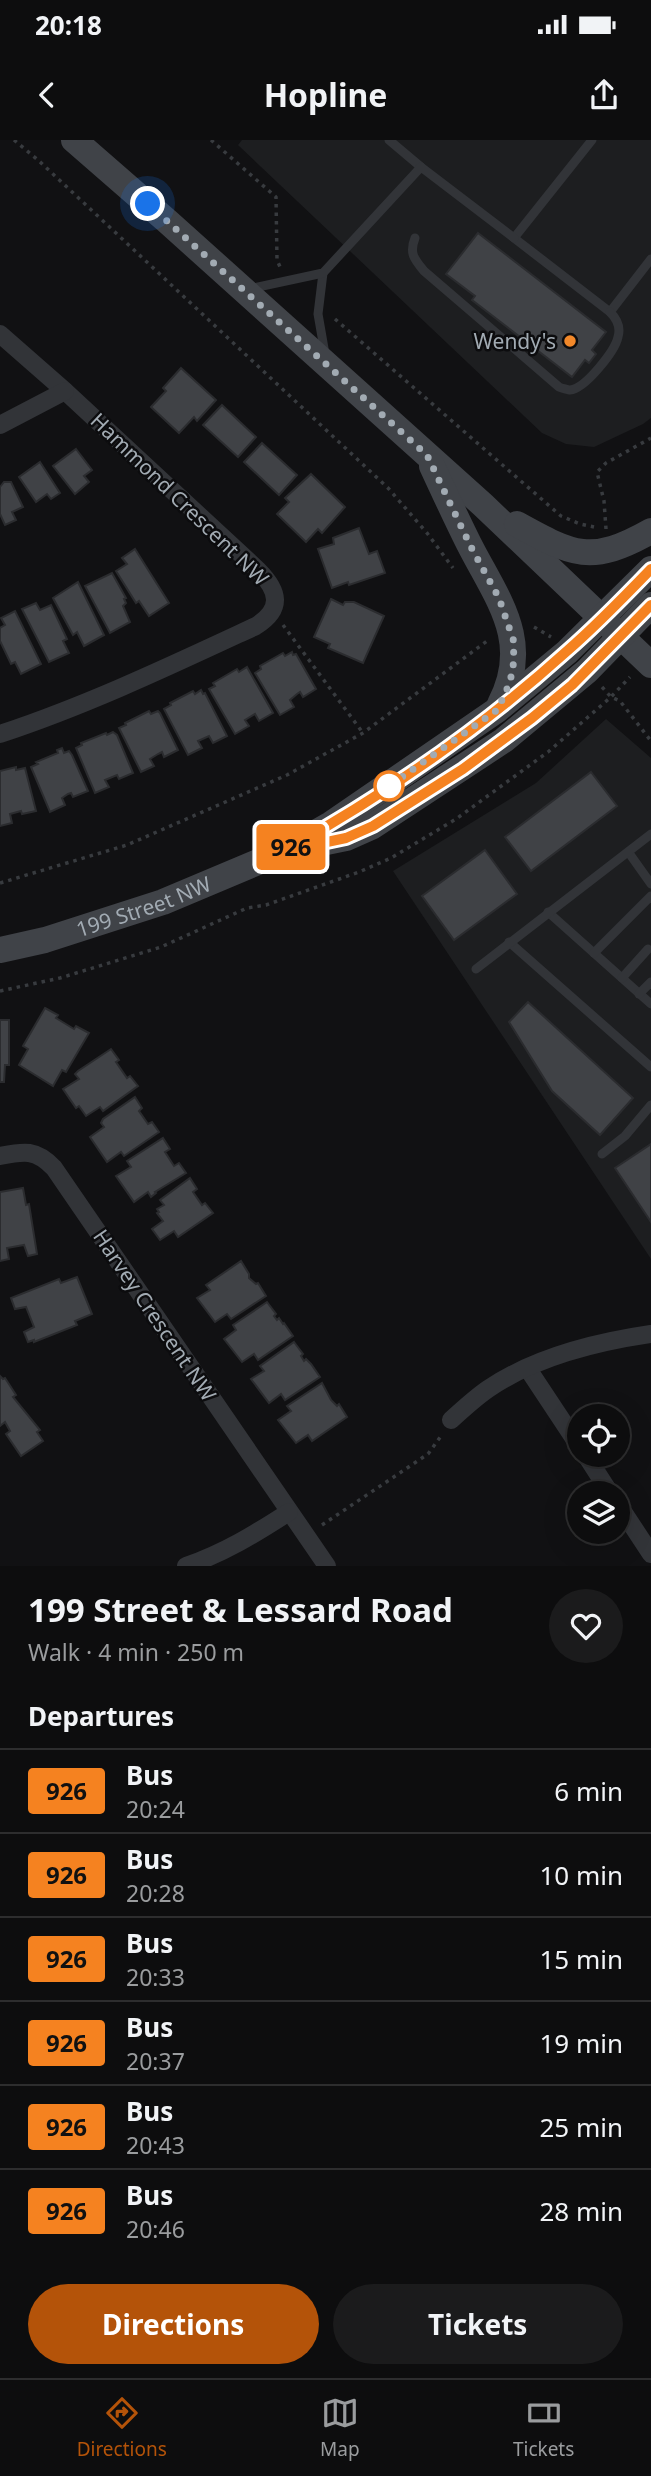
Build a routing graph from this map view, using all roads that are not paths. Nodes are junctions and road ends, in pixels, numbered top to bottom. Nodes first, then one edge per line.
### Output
1 (74, 140) edge
2 (389, 140) edge
3 (592, 140) edge
4 (421, 167) junction
5 (415, 238) dead end
6 (514, 238) junction
7 (651, 259) edge
8 (323, 273) junction
9 (244, 290) junction
10 (610, 312) junction
11 (0, 334) edge
12 (326, 366) junction
13 (65, 391) junction
14 (0, 425) edge
15 (427, 455) junction
16 (483, 505) junction
17 (651, 531) edge
18 (651, 569) edge
19 (651, 605) edge
20 (603, 618) junction
21 (622, 636) junction
22 (651, 665) edge
23 (497, 710) junction
24 (0, 734) edge
25 (651, 834) edge
26 (284, 851) junction
27 (629, 853) junction
28 (651, 884) edge
29 (651, 896) edge
30 (548, 912) junction
31 (509, 942) junction
32 (648, 949) dead end
33 (0, 950) edge
34 (594, 953) junction
35 (476, 969) dead end
36 (622, 978) junction
37 (651, 982) edge
38 (639, 993) junction
39 (651, 1004) edge
40 (651, 1067) edge
41 (651, 1105) edge
42 (602, 1154) dead end
43 (0, 1156) edge
44 (651, 1334) edge
45 (528, 1368) junction
46 (451, 1420) road end
47 (567, 1428) edge
48 (289, 1512) junction
49 (630, 1522) edge
50 (651, 1554) edge
51 (186, 1566) edge
52 (327, 1566) edge

1 - 9 main road
2 - 4 lane
3 - 6 lane
4 - 6 lane
4 - 8 lane
5 - 10 lane
6 - 10 lane
7 - 10 lane
8 - 9 lane
8 - 12 lane
9 - 12 main road
11 - 13 street, Hammond Crescent NW
12 - 15 main road
13 - 14 street
13 - 24 street, Hammond Crescent NW
15 - 16 main road
15 - 23 main road
16 - 17 main road
16 - 20 main road
18 - 20 main road, 199 Street NW
19 - 21 main road, 199 Street NW
20 - 21 main road
20 - 23 main road, 199 Street NW
21 - 22 main road
21 - 26 main road, 199 Street NW
23 - 26 main road, 199 Street NW
25 - 27 lane
26 - 33 main road, 199 Street NW
27 - 28 lane
27 - 30 lane
29 - 34 lane
30 - 31 lane
30 - 34 lane
31 - 35 lane
31 - 40 lane
32 - 36 lane
34 - 36 lane
36 - 38 lane
37 - 38 lane
38 - 39 lane
41 - 42 lane
43 - 48 street, Harvey Crescent NW
44 - 45 street
45 - 46 street
45 - 47 street
48 - 51 street
48 - 52 street, Harvey Crescent NW
49 - 50 street

